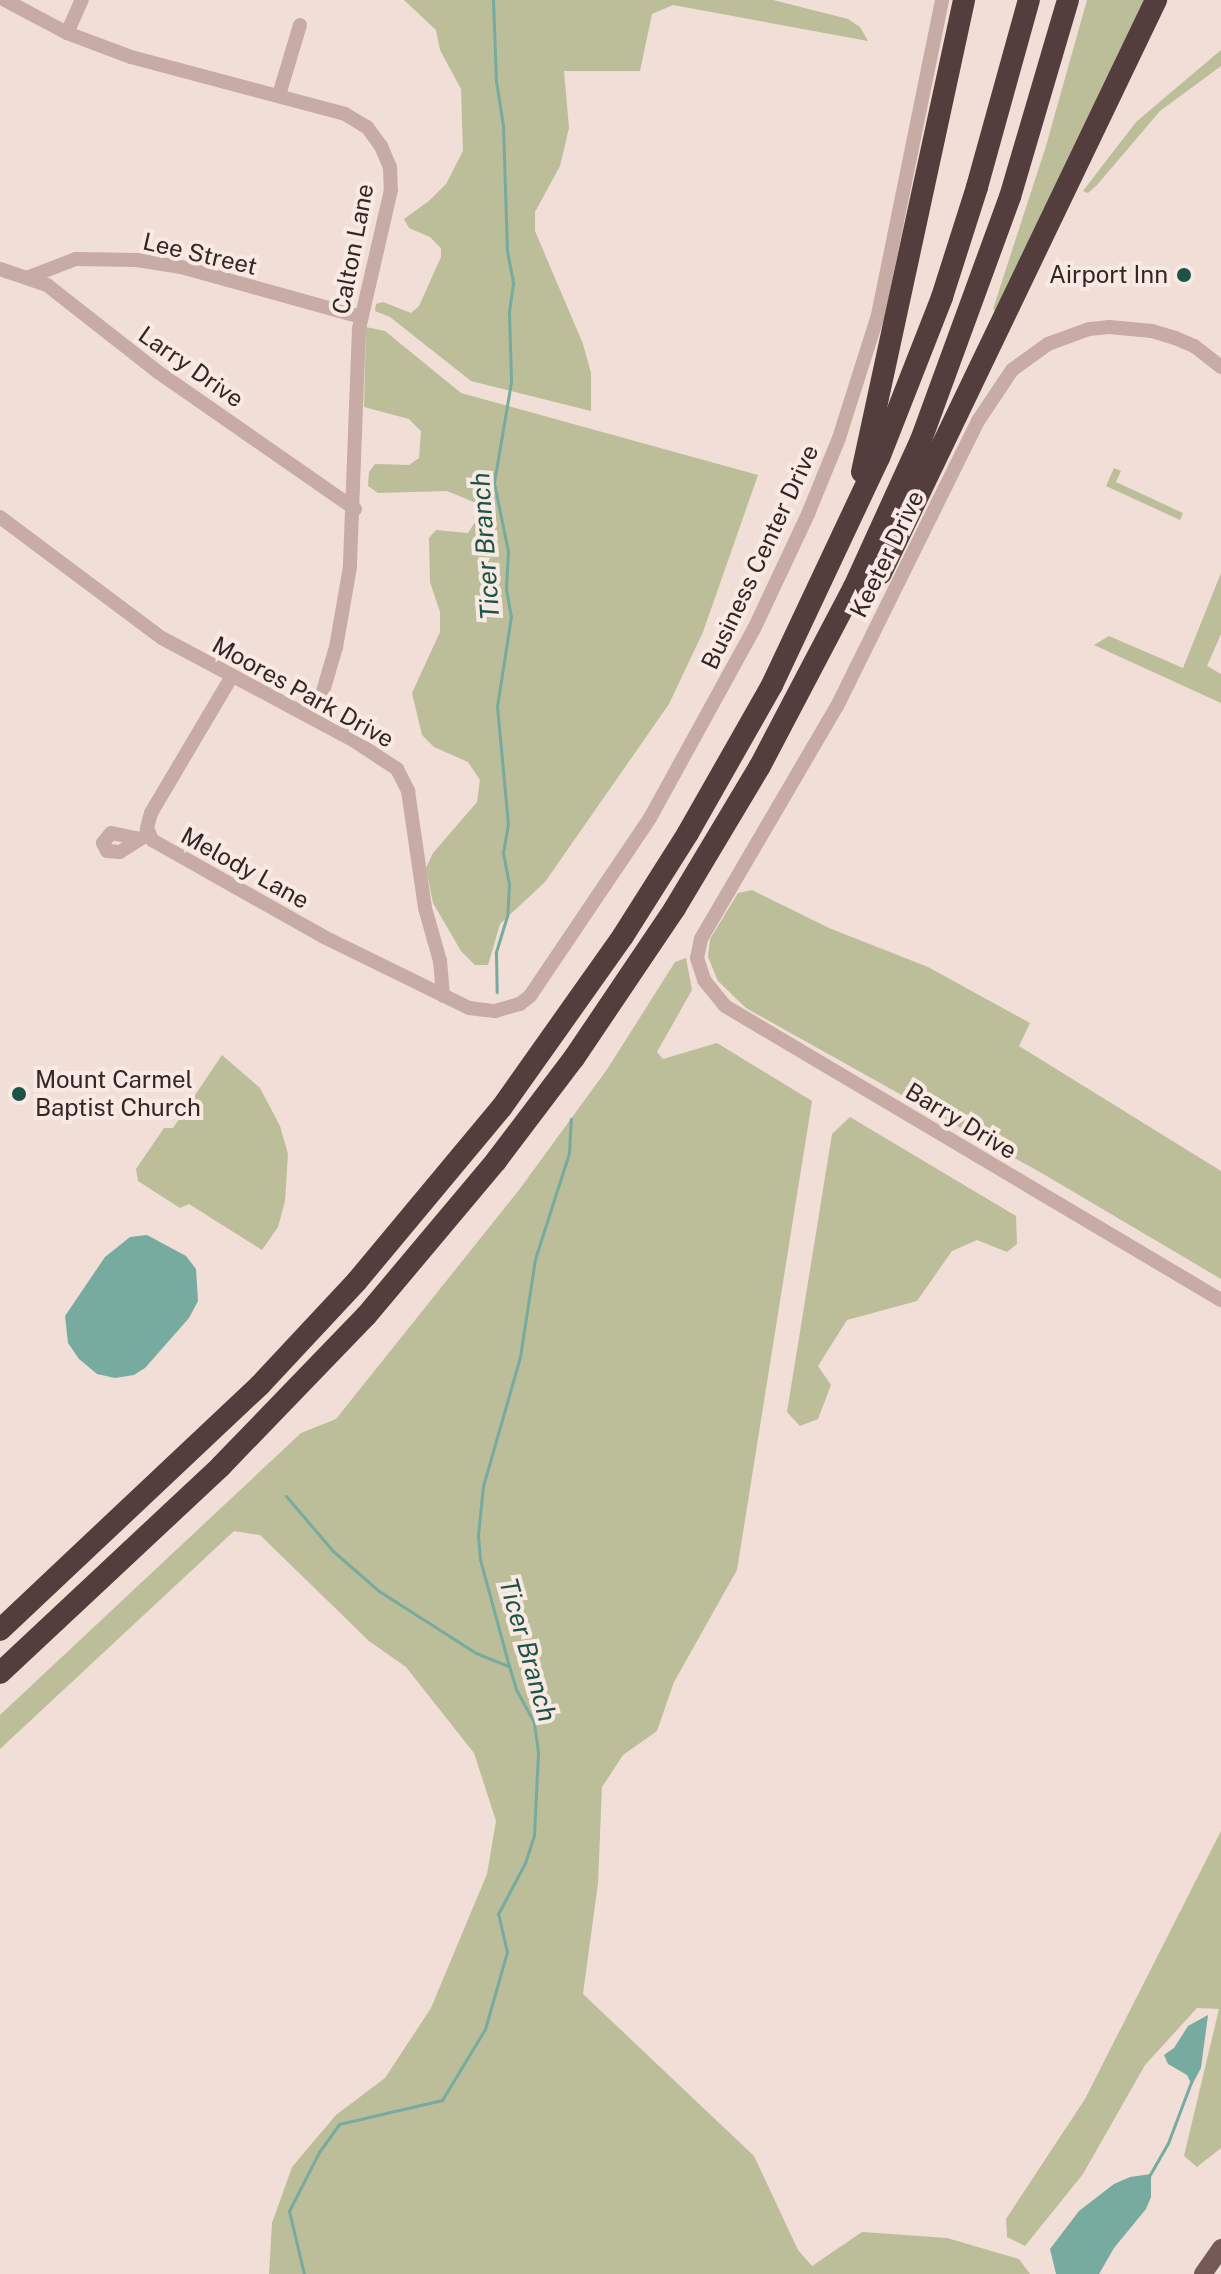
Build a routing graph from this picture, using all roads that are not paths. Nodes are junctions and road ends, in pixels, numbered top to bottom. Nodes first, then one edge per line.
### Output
1 (5, 0) edge
2 (82, 0) edge
3 (942, 0) edge
4 (964, 0) edge
5 (1029, 0) edge
6 (1068, 0) edge
7 (1156, 0) edge
8 (300, 25) dead end
9 (67, 33) junction
10 (279, 95) junction
11 (0, 269) edge
12 (29, 277) junction
13 (361, 317) junction
14 (1221, 367) edge
15 (355, 509) junction
16 (0, 517) edge
17 (852, 518) junction
18 (854, 587) junction
19 (232, 676) junction
20 (315, 719) junction
21 (698, 963) joint
22 (443, 996) junction
23 (1221, 1300) edge
24 (0, 1630) edge
25 (0, 1673) edge
26 (1221, 2248) edge
27 (1203, 2274) edge

1 - 9 street, Calton Lane
2 - 9 street
3 - 22 street, Business Center Drive
4 - 17 highway
5 - 17 highway
6 - 18 highway
7 - 18 highway
8 - 10 street
9 - 10 street, Calton Lane
10 - 13 street, Calton Lane
11 - 12 street, Larry Drive
12 - 13 street, Lee Street
12 - 15 street, Larry Drive
13 - 15 street, Calton Lane
14 - 21 street, Keeter Drive
15 - 20 street, Calton Lane
16 - 19 street, Moores Park Drive
17 - 24 highway
18 - 25 highway
19 - 20 street, Moores Park Drive
19 - 22 street, Melody Lane
20 - 22 street, Moores Park Drive
21 - 23 street, Barry Drive
26 - 27 main road

